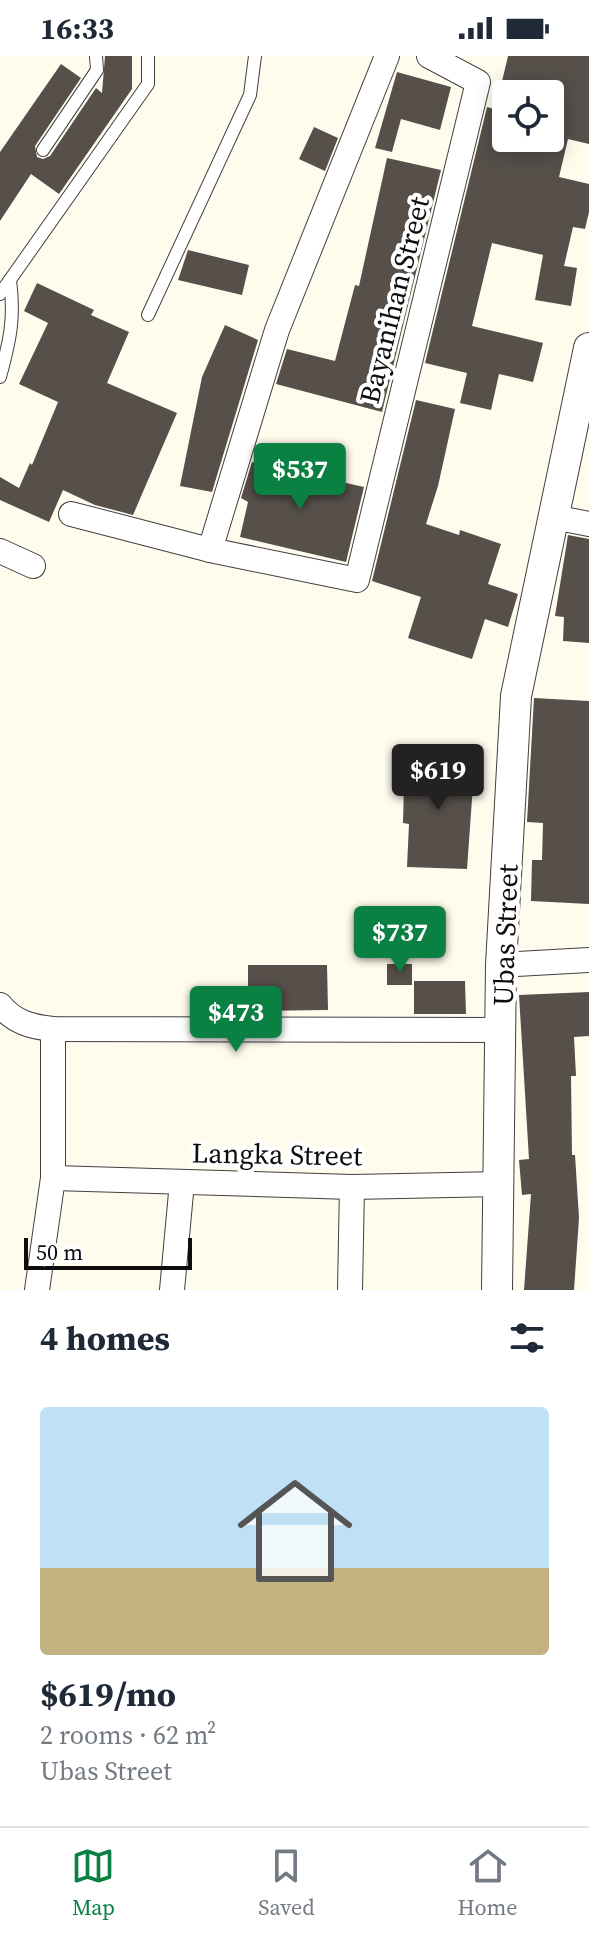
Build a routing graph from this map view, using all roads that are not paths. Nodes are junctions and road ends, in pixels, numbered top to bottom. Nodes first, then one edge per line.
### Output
1 (96, 56) edge
2 (148, 56) edge
3 (255, 56) edge
4 (387, 56) edge
5 (429, 56) edge
6 (43, 150) dead end
7 (10, 280) junction
8 (0, 294) edge
9 (148, 315) dead end
10 (589, 348) edge
11 (0, 377) edge
12 (71, 514) dead end
13 (553, 517) junction
14 (589, 524) edge
15 (210, 550) junction
16 (0, 551) edge
17 (33, 566) dead end
18 (589, 960) edge
19 (501, 965) junction
20 (0, 1005) edge
21 (53, 1029) junction
22 (502, 1030) junction
23 (53, 1178) junction
24 (182, 1182) junction
25 (500, 1184) junction
26 (352, 1187) junction
27 (37, 1290) edge
28 (172, 1290) edge
29 (350, 1290) edge
30 (497, 1290) edge

1 - 6 lane
2 - 7 lane
3 - 9 lane
4 - 15 street
5 - 15 street, Bayanihan Street
7 - 8 lane
7 - 11 lane
10 - 13 street, Ubas Street
12 - 15 street, Bayanihan Street
13 - 14 street
13 - 19 street, Ubas Street
16 - 17 street
18 - 19 street
19 - 22 street, Ubas Street
20 - 21 street
21 - 22 street
21 - 23 street
22 - 25 street, Ubas Street
23 - 24 street, Langka Street
23 - 27 street
24 - 26 street, Langka Street
24 - 28 street
25 - 26 street, Langka Street
25 - 30 street, Ubas Street
26 - 29 street

